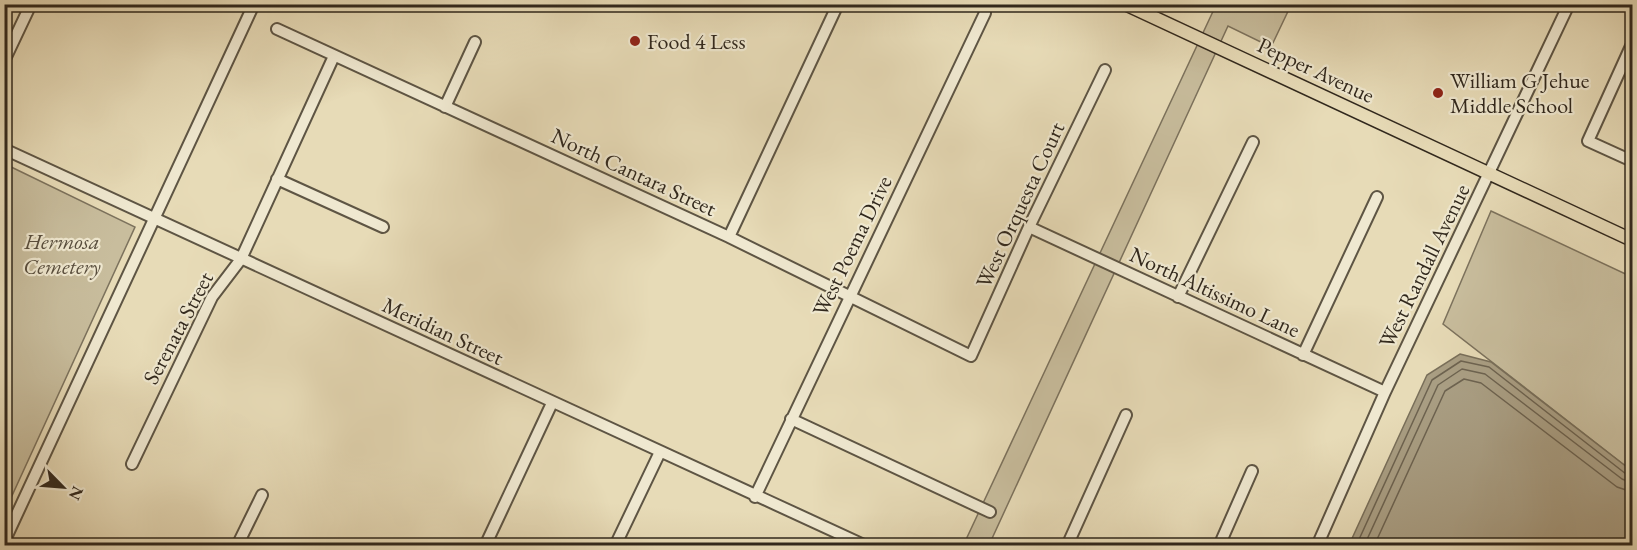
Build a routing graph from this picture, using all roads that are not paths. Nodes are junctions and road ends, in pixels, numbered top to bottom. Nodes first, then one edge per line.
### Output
1 (31, 4) edge
2 (254, 4) edge
3 (838, 4) edge
4 (1125, 4) edge
5 (1569, 4) edge
6 (985, 13) dead end
7 (277, 28) dead end
8 (475, 42) dead end
9 (1632, 46) edge
10 (334, 56) junction
11 (4, 61) edge
12 (1105, 70) dead end
13 (445, 107) junction
14 (1253, 142) dead end
15 (4, 149) edge
16 (1632, 161) edge
17 (1490, 174) junction
18 (277, 179) junction
19 (1377, 197) dead end
20 (154, 219) junction
21 (382, 227) dead end
22 (1029, 227) junction
23 (729, 237) junction
24 (1632, 240) edge
25 (241, 259) junction
26 (1178, 297) junction
27 (848, 298) junction
28 (1303, 355) junction
29 (971, 356) joint
30 (1385, 392) junction
31 (552, 403) junction
32 (1126, 415) dead end
33 (791, 419) junction
34 (660, 452) junction
35 (132, 464) dead end
36 (1252, 471) dead end
37 (262, 495) dead end
38 (755, 497) junction
39 (990, 512) dead end
40 (4, 542) edge
41 (237, 546) edge
42 (485, 546) edge
43 (615, 546) edge
44 (866, 546) edge
45 (1067, 546) edge
46 (1219, 546) edge
47 (1317, 546) edge

1 - 11 street
2 - 20 street
3 - 23 street
4 - 17 main road, Pepper Avenue
5 - 17 street, West Randall Avenue
6 - 27 street, West Poema Drive
7 - 10 street, North Cantara Street
8 - 13 street
9 - 16 street
10 - 13 street, North Cantara Street
10 - 18 street, Serenata Street
12 - 22 street, West Orquesta Court
13 - 23 street, North Cantara Street
14 - 26 street
15 - 20 street, Meridian Street
17 - 24 main road, Pepper Avenue
17 - 30 street, West Randall Avenue
18 - 21 street
18 - 25 street, Serenata Street
19 - 28 street
20 - 25 street, Meridian Street
20 - 40 street
22 - 26 street, North Altissimo Lane
22 - 29 street, West Orquesta Court
23 - 27 street, North Cantara Street
25 - 31 street, Meridian Street
25 - 35 street, Serenata Street
26 - 28 street, North Altissimo Lane
27 - 29 street, North Cantara Street
27 - 33 street, West Poema Drive
28 - 30 street, North Altissimo Lane
30 - 47 street, West Randall Avenue
31 - 34 street, Meridian Street
31 - 42 street
32 - 45 street
33 - 38 street, West Poema Drive
33 - 39 street
34 - 38 street, Meridian Street
34 - 43 street
36 - 46 street
37 - 41 street
38 - 44 street, Meridian Street

